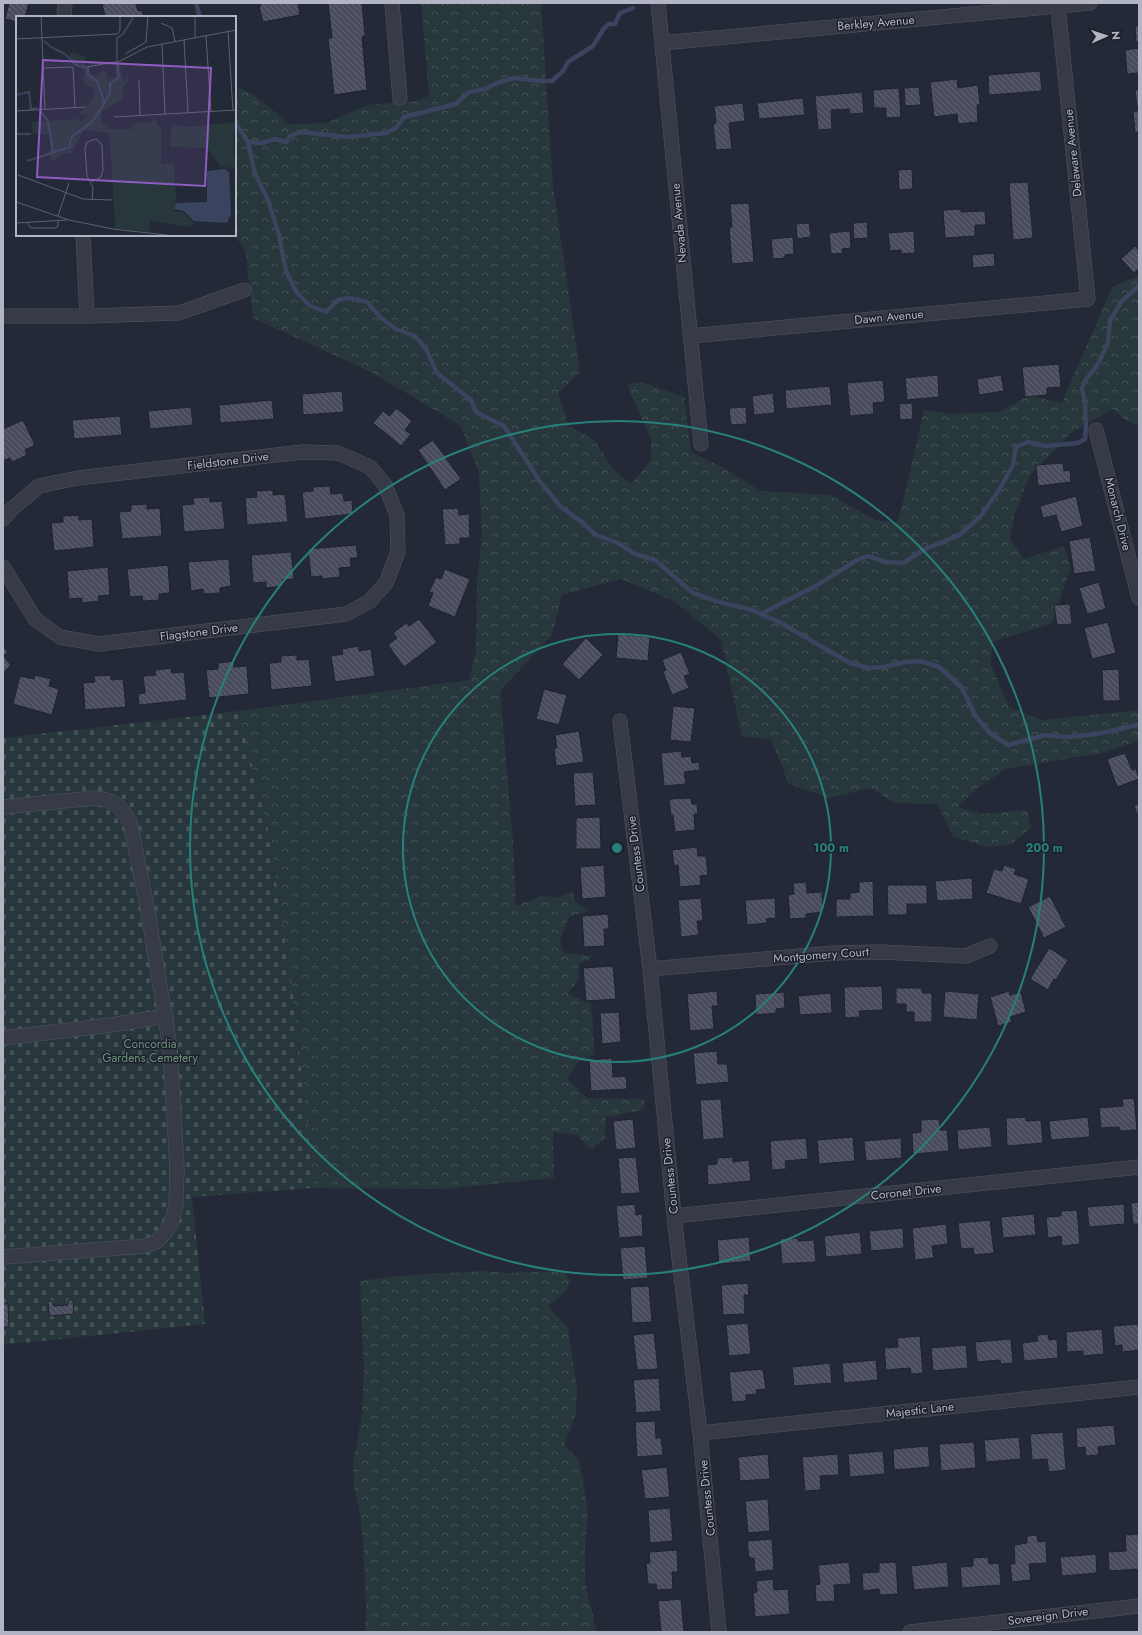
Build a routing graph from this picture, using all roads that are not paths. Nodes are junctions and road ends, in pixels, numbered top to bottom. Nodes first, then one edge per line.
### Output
1 (65, 3) edge
2 (392, 3) edge
3 (658, 3) edge
4 (1090, 3) edge
5 (1058, 6) junction
6 (64, 16) edge
7 (662, 43) junction
8 (400, 98) dead end
9 (83, 236) edge
10 (244, 290) dead end
11 (1088, 299) joint
12 (3, 316) edge
13 (87, 316) junction
14 (690, 336) junction
15 (1096, 430) dead end
16 (701, 444) dead end
17 (3, 518) edge
18 (398, 552) joint
19 (3, 567) edge
20 (1139, 598) edge
21 (620, 721) dead end
22 (3, 807) edge
23 (990, 946) dead end
24 (650, 969) junction
25 (166, 1016) junction
26 (3, 1038) edge
27 (1139, 1168) edge
28 (674, 1216) junction
29 (3, 1257) edge
30 (1139, 1387) edge
31 (700, 1433) junction
32 (1139, 1606) edge
33 (720, 1632) edge
34 (910, 1632) edge

1 - 6 street
2 - 8 street
3 - 7 street, Nevada Avenue
4 - 5 street, Berkley Avenue
5 - 7 street, Berkley Avenue
5 - 11 street, Delaware Avenue
7 - 14 street, Nevada Avenue
9 - 13 street
10 - 13 street
11 - 14 street, Dawn Avenue
12 - 13 street
14 - 16 street, Nevada Avenue
15 - 20 street, Monarch Drive
17 - 18 street, Fieldstone Drive
18 - 19 street, Flagstone Drive
21 - 24 street, Countess Drive
22 - 25 street
23 - 24 street, Montgomery Court
24 - 28 street, Countess Drive
25 - 26 street
25 - 29 street
27 - 28 street, Coronet Drive
28 - 31 street, Countess Drive
30 - 31 street, Majestic Lane
31 - 33 street, Countess Drive
32 - 34 street, Sovereign Drive

